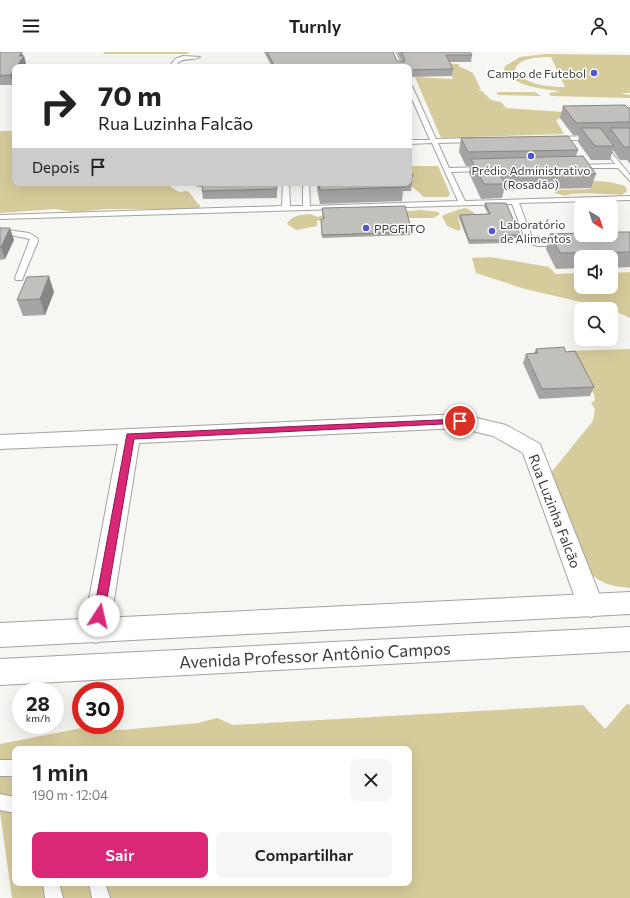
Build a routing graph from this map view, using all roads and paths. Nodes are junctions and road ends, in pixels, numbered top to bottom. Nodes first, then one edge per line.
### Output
1 (393, 52) edge
2 (198, 57) dead end
3 (174, 64) edge
4 (399, 64) edge
5 (412, 94) edge
6 (598, 137) junction
7 (606, 137) edge
8 (549, 139) edge
9 (479, 140) edge
10 (412, 142) edge
11 (433, 142) junction
12 (620, 166) junction
13 (566, 168) edge
14 (489, 169) edge
15 (447, 170) junction
16 (630, 179) edge
17 (286, 186) edge
18 (306, 186) edge
19 (630, 198) edge
20 (515, 202) junction
21 (462, 203) junction
22 (307, 207) junction
23 (286, 208) junction
24 (3, 217) edge
25 (0, 228) edge
26 (0, 231) edge
27 (568, 244) edge
28 (19, 278) dead end
29 (130, 436) junction
30 (0, 442) edge
31 (630, 603) edge
32 (591, 606) junction
33 (96, 631) junction
34 (0, 635) edge
35 (630, 639) edge
36 (0, 672) edge
37 (0, 768) edge
38 (12, 768) edge
39 (0, 802) edge
40 (12, 804) edge
41 (52, 886) edge
42 (98, 886) edge
43 (54, 898) edge
44 (101, 898) edge

1 - 4 lane
2 - 3 lane
5 - 11 lane
6 - 7 lane
6 - 8 lane
6 - 12 lane
9 - 11 lane
10 - 11 lane
11 - 15 lane
12 - 13 lane
12 - 16 lane
14 - 15 lane
15 - 21 lane
17 - 23 lane
18 - 22 lane
19 - 20 lane
20 - 21 lane
20 - 27 lane
21 - 22 lane
22 - 23 lane
23 - 24 lane
24 - 25 lane
26 - 28 lane
29 - 30 street, Rua Luzinha Falcão
29 - 32 street, Rua Luzinha Falcão
29 - 33 street
31 - 32 street
32 - 33 street
33 - 34 street
35 - 36 street, Avenida Professor Antônio Campos
37 - 38 lane
39 - 40 lane
41 - 43 lane
42 - 44 lane

